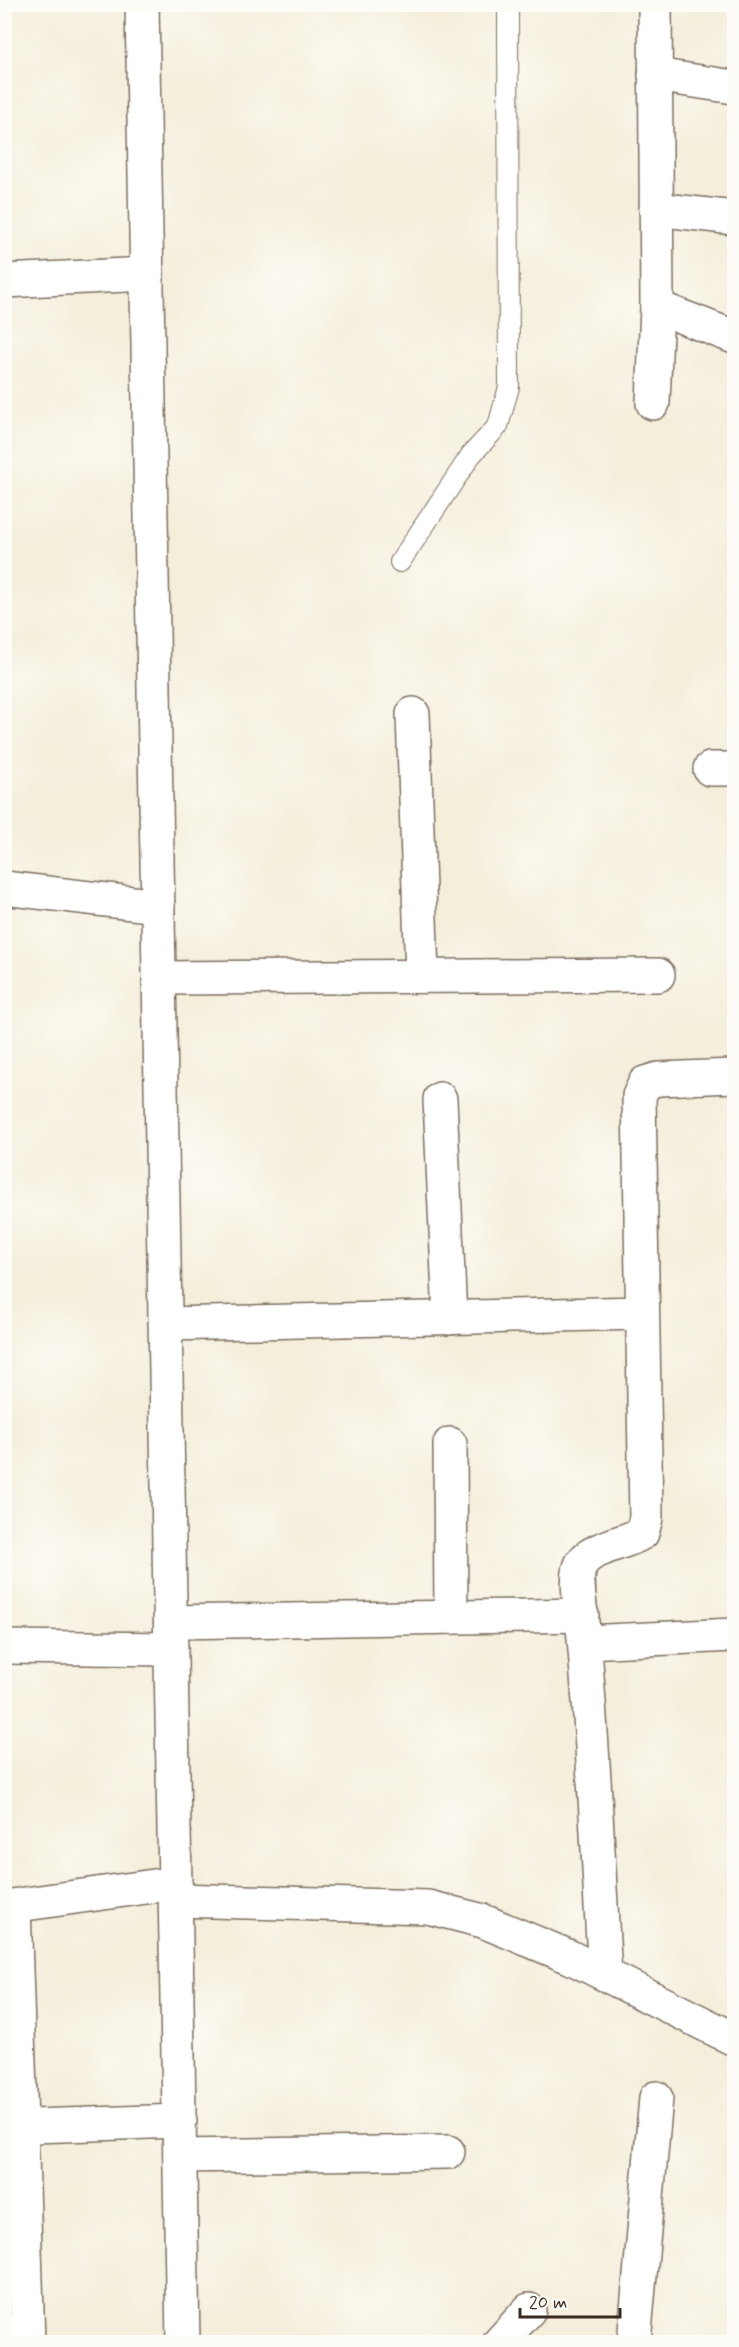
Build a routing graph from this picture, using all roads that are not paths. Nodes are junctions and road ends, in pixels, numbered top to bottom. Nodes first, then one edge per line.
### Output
1 (141, 4) edge
2 (508, 4) edge
3 (655, 4) edge
4 (655, 75) junction
5 (735, 87) edge
6 (656, 209) junction
7 (735, 218) edge
8 (147, 274) junction
9 (4, 281) edge
10 (657, 307) junction
11 (735, 336) edge
12 (653, 403) dead end
13 (400, 562) dead end
14 (413, 714) dead end
15 (4, 888) edge
16 (158, 906) junction
17 (658, 975) dead end
18 (422, 976) junction
19 (159, 978) junction
20 (735, 1076) edge
21 (440, 1099) dead end
22 (642, 1313) junction
23 (450, 1318) junction
24 (166, 1324) junction
25 (450, 1444) dead end
26 (452, 1617) junction
27 (583, 1629) junction
28 (171, 1635) junction
29 (735, 1635) edge
30 (4, 1647) edge
31 (176, 1892) junction
32 (9, 1907) edge
33 (605, 1974) junction
34 (735, 2039) edge
35 (656, 2098) dead end
36 (180, 2121) junction
37 (13, 2127) edge
38 (448, 2152) dead end
39 (180, 2156) junction
40 (529, 2310) dead end
41 (28, 2343) edge
42 (183, 2343) edge
43 (500, 2343) edge
44 (634, 2343) edge

1 - 8 street
2 - 13 lane
3 - 4 street
4 - 5 street
4 - 6 street
6 - 7 street
6 - 10 street
8 - 9 street
8 - 16 street
10 - 11 street
10 - 12 street
14 - 18 street
15 - 16 street
16 - 19 street
17 - 18 street
18 - 19 street
19 - 24 street
20 - 22 street
21 - 23 street
22 - 23 street
22 - 27 street
23 - 24 street
24 - 28 street
25 - 26 street
26 - 27 street
26 - 28 street
27 - 29 street
27 - 33 street
28 - 30 street
28 - 31 street
31 - 32 street
31 - 33 street
31 - 36 street
32 - 37 street
33 - 34 street
35 - 44 street
36 - 37 street
36 - 39 street
37 - 41 street
38 - 39 street
39 - 42 street
40 - 43 street

